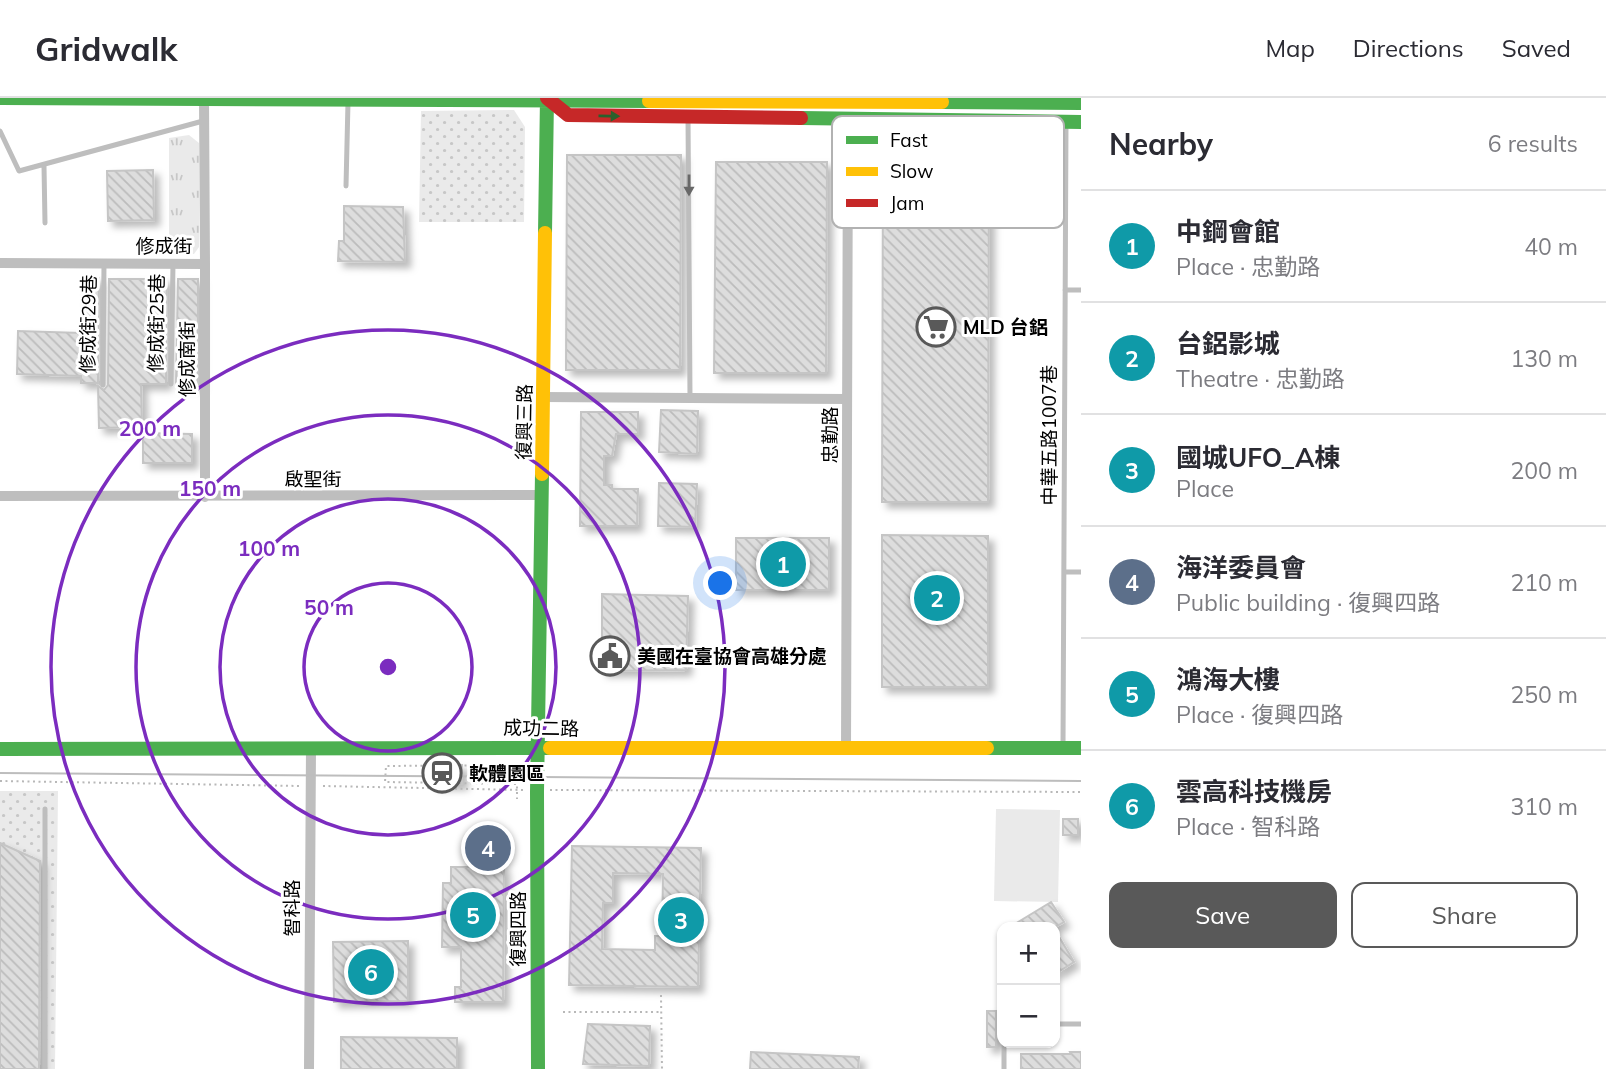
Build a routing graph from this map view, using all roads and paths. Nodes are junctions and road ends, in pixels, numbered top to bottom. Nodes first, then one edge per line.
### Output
1 (0, 98) edge
2 (22, 98) edge
3 (116, 98) edge
4 (547, 98) edge
5 (204, 99) edge
6 (349, 99) edge
7 (807, 99) edge
8 (1081, 103) edge
9 (688, 117) junction
10 (807, 119) junction
11 (832, 120) edge
12 (203, 121) junction
13 (1074, 122) edge
14 (0, 131) edge
15 (44, 166) junction
16 (346, 186) dead end
17 (45, 223) dead end
18 (848, 228) edge
19 (0, 263) edge
20 (104, 263) junction
21 (173, 263) junction
22 (205, 264) junction
23 (1065, 290) junction
24 (1081, 290) edge
25 (171, 384) dead end
26 (103, 385) dead end
27 (543, 397) junction
28 (690, 398) junction
29 (847, 399) junction
30 (542, 495) junction
31 (0, 496) edge
32 (205, 497) junction
33 (1064, 572) junction
34 (1081, 572) edge
35 (311, 747) junction
36 (539, 747) junction
37 (1063, 748) junction
38 (1081, 748) edge
39 (0, 749) edge
40 (846, 750) junction
41 (501, 765) junction
42 (516, 765) dead end
43 (0, 781) edge
44 (501, 784) junction
45 (290, 786) dead end
46 (336, 787) dead end
47 (517, 790) junction
48 (564, 791) dead end
49 (1081, 792) edge
50 (517, 799) dead end
51 (45, 809) dead end
52 (661, 995) dead end
53 (562, 1012) dead end
54 (662, 1012) junction
55 (1060, 1024) edge
56 (1081, 1024) edge
57 (1004, 1048) edge
58 (45, 1069) edge
59 (309, 1069) edge
60 (538, 1069) edge
61 (662, 1069) edge
62 (1004, 1069) edge

1 - 2 street
2 - 3 street
3 - 5 street
4 - 6 street
4 - 7 street
4 -> 9 street
4 - 27 street, 復興三路
5 - 6 street
5 - 12 street, 修成街
6 - 16 lane
7 - 8 street
7 - 10 lane
9 - 10 street
9 -> 28 lane
10 - 11 street
12 - 15 lane
12 - 22 street, 修成街
13 - 23 lane, 中華五路1007巷
14 - 15 lane
15 - 17 lane
18 - 29 street, 忠勤路
19 - 20 street, 修成街
20 - 21 street, 修成街
20 - 26 lane, 修成街29巷
21 - 22 street, 修成街
21 - 25 lane, 修成街25巷
22 - 32 street, 修成南街
23 - 24 lane
23 - 33 lane, 中華五路1007巷
27 - 28 street
27 - 30 street, 復興三路
28 - 29 street
29 - 40 street, 忠勤路
30 - 32 street, 啟聖街
30 - 36 street, 復興三路
31 - 32 street, 啟聖街
33 - 34 lane
33 - 37 lane, 中華五路1007巷
35 - 36 street, 成功二路
35 - 39 street, 成功二路
35 - 59 street, 智科路
36 - 40 street, 成功二路
36 - 60 street, 復興四路
37 - 38 street, 成功二路
37 - 40 street, 成功二路
41 - 42 path
41 - 44 path
41 - 44 path
43 - 45 path
44 - 47 path
46 - 47 path
47 - 50 path
48 - 49 path
51 - 58 lane
52 - 54 path
53 - 54 path
54 - 61 path
55 - 56 lane
57 - 62 lane

